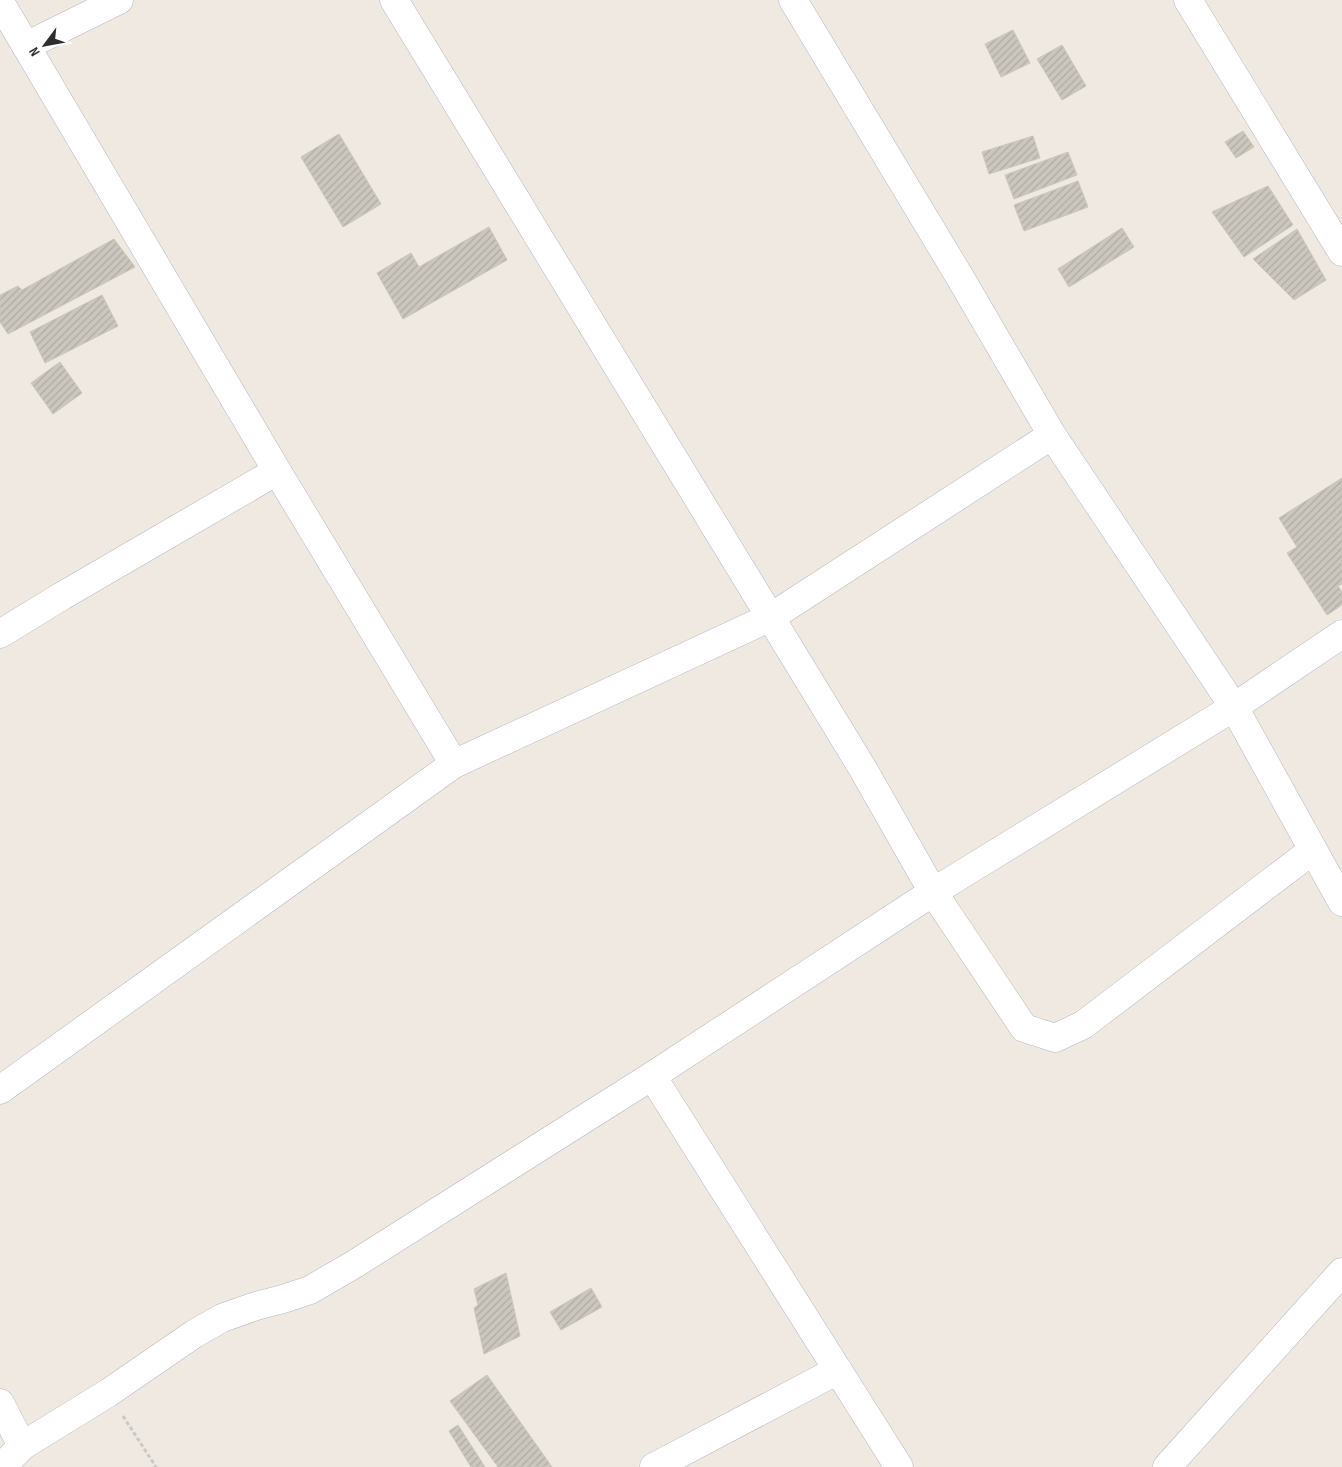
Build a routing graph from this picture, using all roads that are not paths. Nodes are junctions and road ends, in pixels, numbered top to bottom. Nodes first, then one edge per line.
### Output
1 (119, 0) edge
2 (394, 0) edge
3 (1188, 0) edge
4 (0, 2) edge
5 (801, 3) edge
6 (26, 46) junction
7 (1342, 252) edge
8 (1052, 435) junction
9 (277, 471) junction
10 (771, 617) junction
11 (0, 634) edge
12 (1342, 634) edge
13 (1234, 707) junction
14 (454, 764) junction
15 (1313, 850) junction
16 (933, 892) junction
17 (1342, 902) edge
18 (652, 1076) junction
19 (0, 1090) edge
20 (1342, 1272) edge
21 (838, 1370) junction
22 (0, 1403) edge
23 (22, 1446) junction
24 (2, 1467) edge
25 (654, 1467) edge
26 (899, 1467) edge
27 (1167, 1467) edge

1 - 6 street
2 - 10 street
3 - 7 street
4 - 6 street
5 - 8 street
6 - 9 street
8 - 10 street
8 - 13 street
9 - 11 street
9 - 14 street
10 - 14 street
10 - 16 street
12 - 13 street
13 - 15 street
13 - 16 street
14 - 19 street
15 - 16 street
15 - 17 street
16 - 18 street
18 - 21 street
18 - 23 street
20 - 27 street
21 - 25 street
21 - 26 street
22 - 23 street
23 - 24 street

